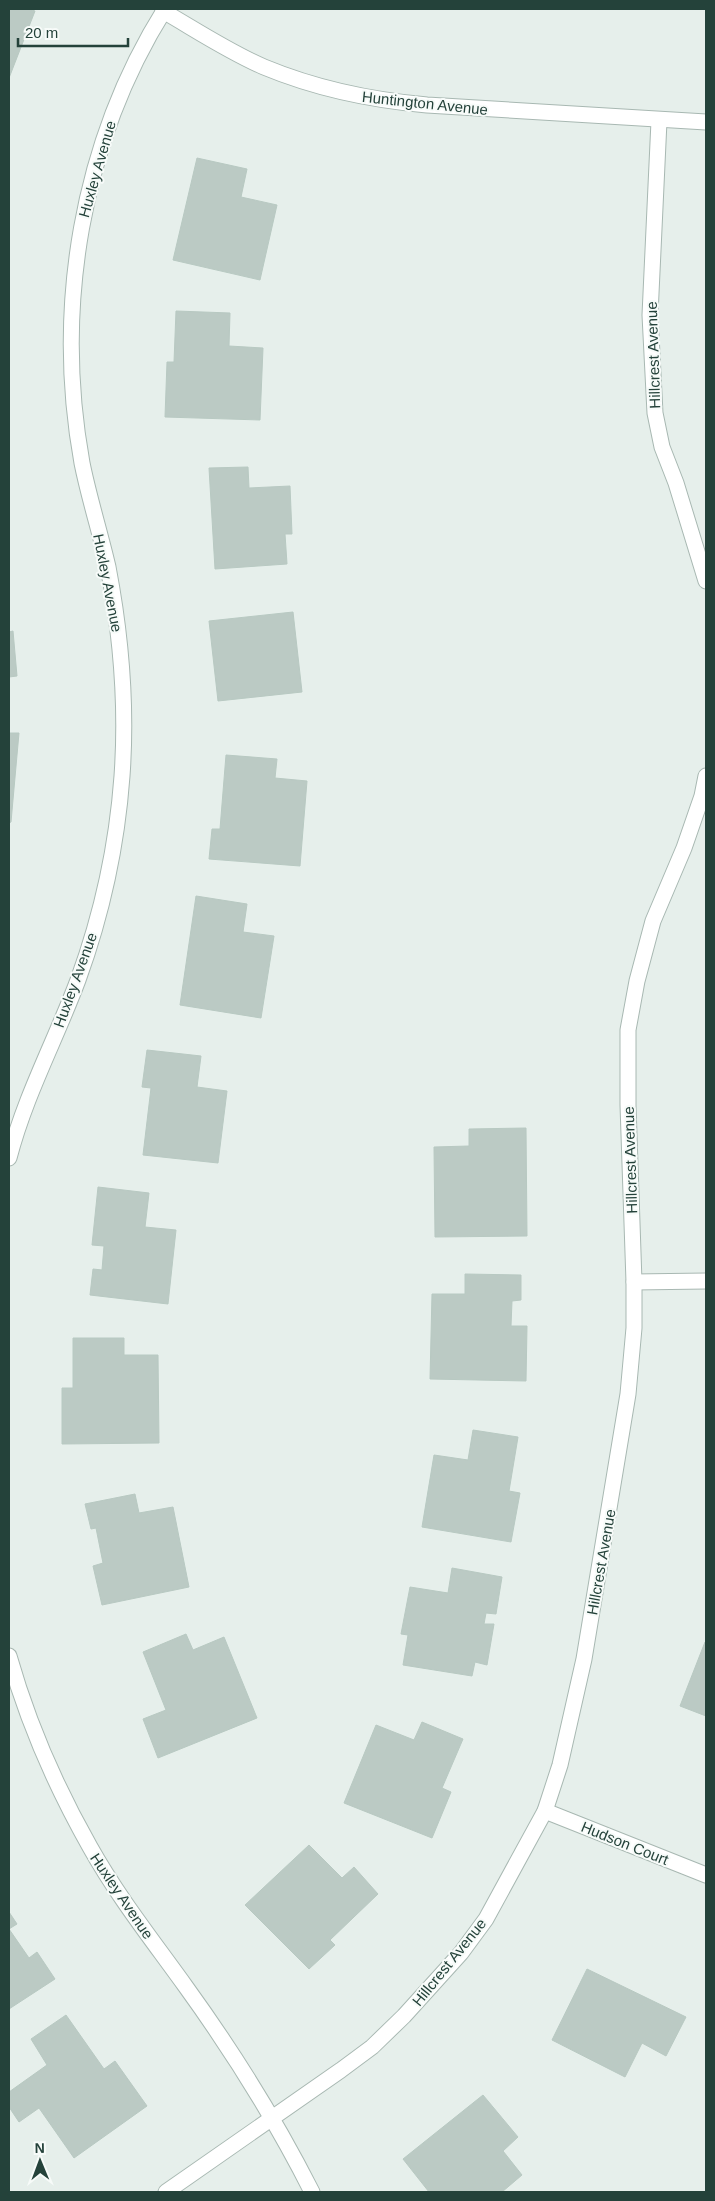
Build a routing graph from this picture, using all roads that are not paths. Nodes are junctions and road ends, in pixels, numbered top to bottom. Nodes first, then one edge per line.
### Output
1 (164, 10) edge
2 (659, 121) junction
3 (706, 122) edge
4 (706, 581) edge
5 (706, 776) edge
6 (9, 1158) edge
7 (706, 1281) edge
8 (634, 1282) junction
9 (9, 1656) edge
10 (545, 1811) junction
11 (706, 1876) edge
12 (272, 2117) junction
13 (166, 2192) edge
14 (312, 2192) edge

1 - 2 street, Huntington Avenue
1 - 6 street, Huxley Avenue
2 - 3 street, Huntington Avenue
2 - 4 street, Hillcrest Avenue
5 - 8 street, Hillcrest Avenue
7 - 8 street
8 - 10 street, Hillcrest Avenue
9 - 12 street, Huxley Avenue
10 - 11 street, Hudson Court
10 - 12 street, Hillcrest Avenue
12 - 13 street, Hillcrest Avenue
12 - 14 street

